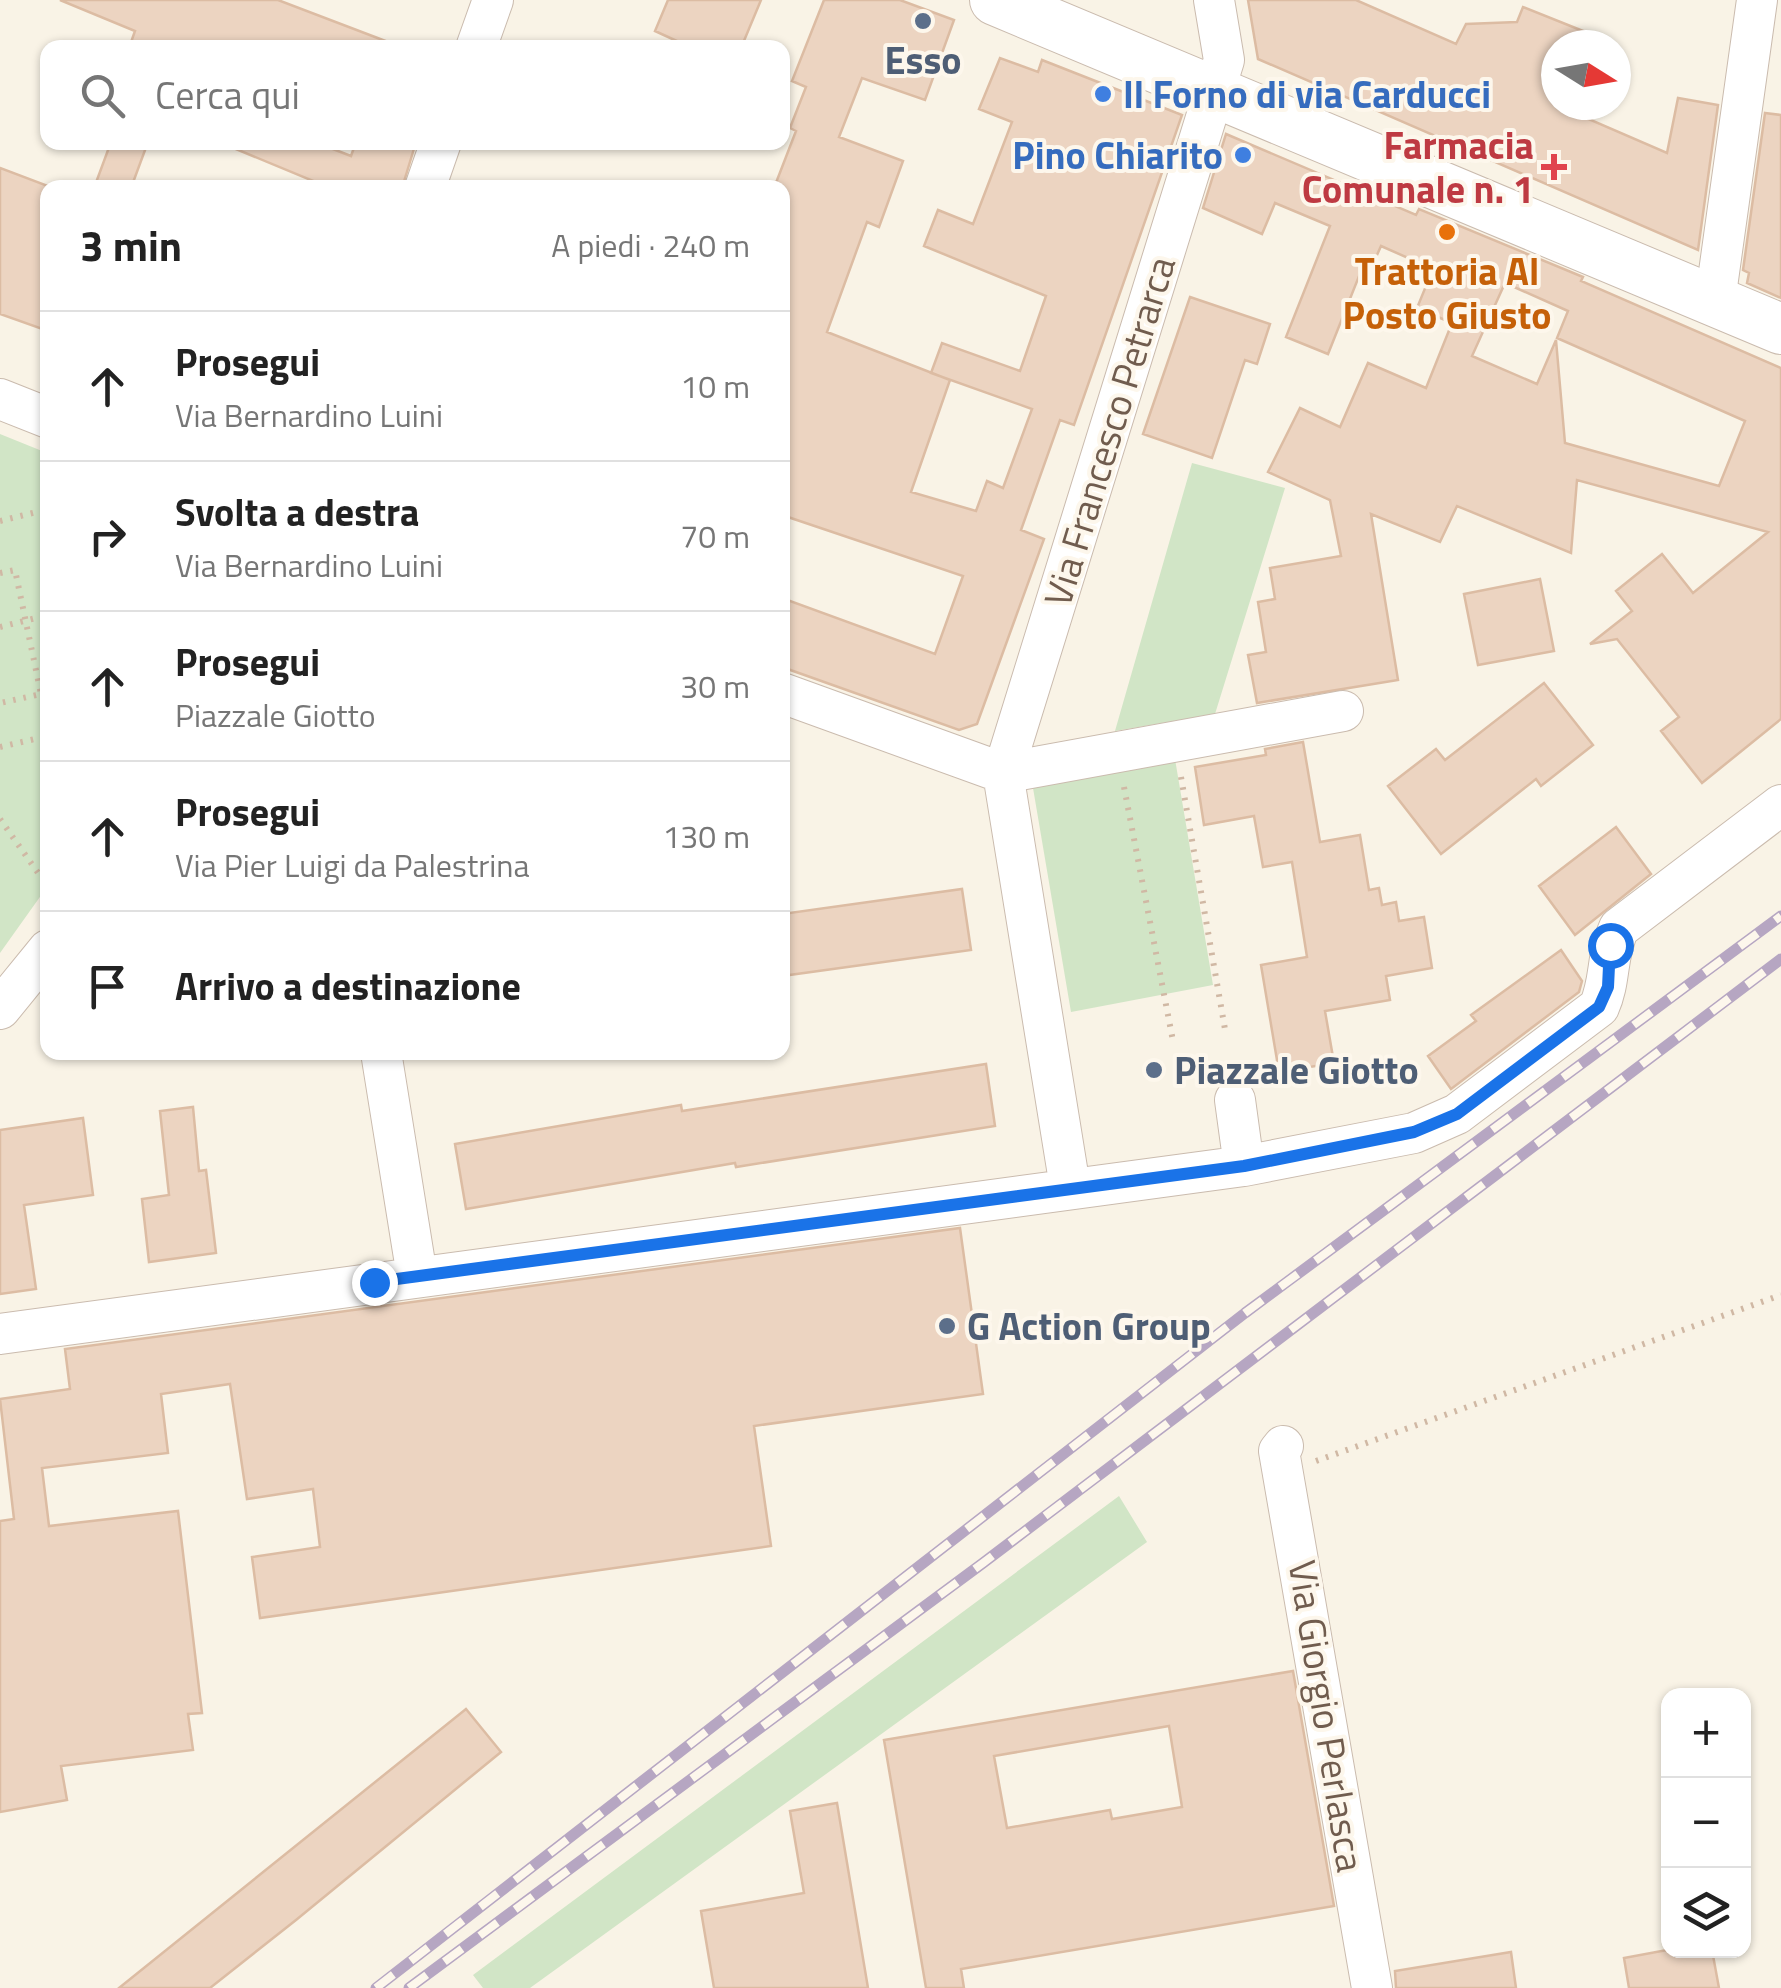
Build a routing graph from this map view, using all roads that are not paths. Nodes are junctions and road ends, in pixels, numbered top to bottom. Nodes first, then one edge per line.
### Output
1 (493, 0) edge
2 (996, 0) edge
3 (1214, 0) edge
4 (1757, 0) edge
5 (479, 40) edge
6 (1214, 90) junction
7 (438, 150) edge
8 (427, 180) edge
9 (1715, 301) junction
10 (1781, 328) edge
11 (0, 400) edge
12 (40, 415) edge
13 (790, 696) edge
14 (1343, 710) dead end
15 (1003, 772) junction
16 (1781, 806) edge
17 (40, 960) edge
18 (0, 1009) edge
19 (382, 1060) edge
20 (1235, 1100) dead end
21 (1244, 1166) junction
22 (1070, 1187) junction
23 (417, 1276) junction
24 (0, 1334) edge
25 (1285, 1459) road end
26 (1372, 1988) edge

1 - 5 street
2 - 6 street
3 - 6 street, Via Francesco Petrarca
4 - 9 street
6 - 9 street
6 - 15 street, Via Francesco Petrarca
7 - 8 street
9 - 10 street
11 - 12 street
13 - 15 street
14 - 15 street
15 - 22 street, Via Francesco Petrarca
16 - 21 street
17 - 18 street
19 - 23 street
20 - 21 street
21 - 22 street
22 - 23 street
23 - 24 street
25 - 26 street, Via Giorgio Perlasca

